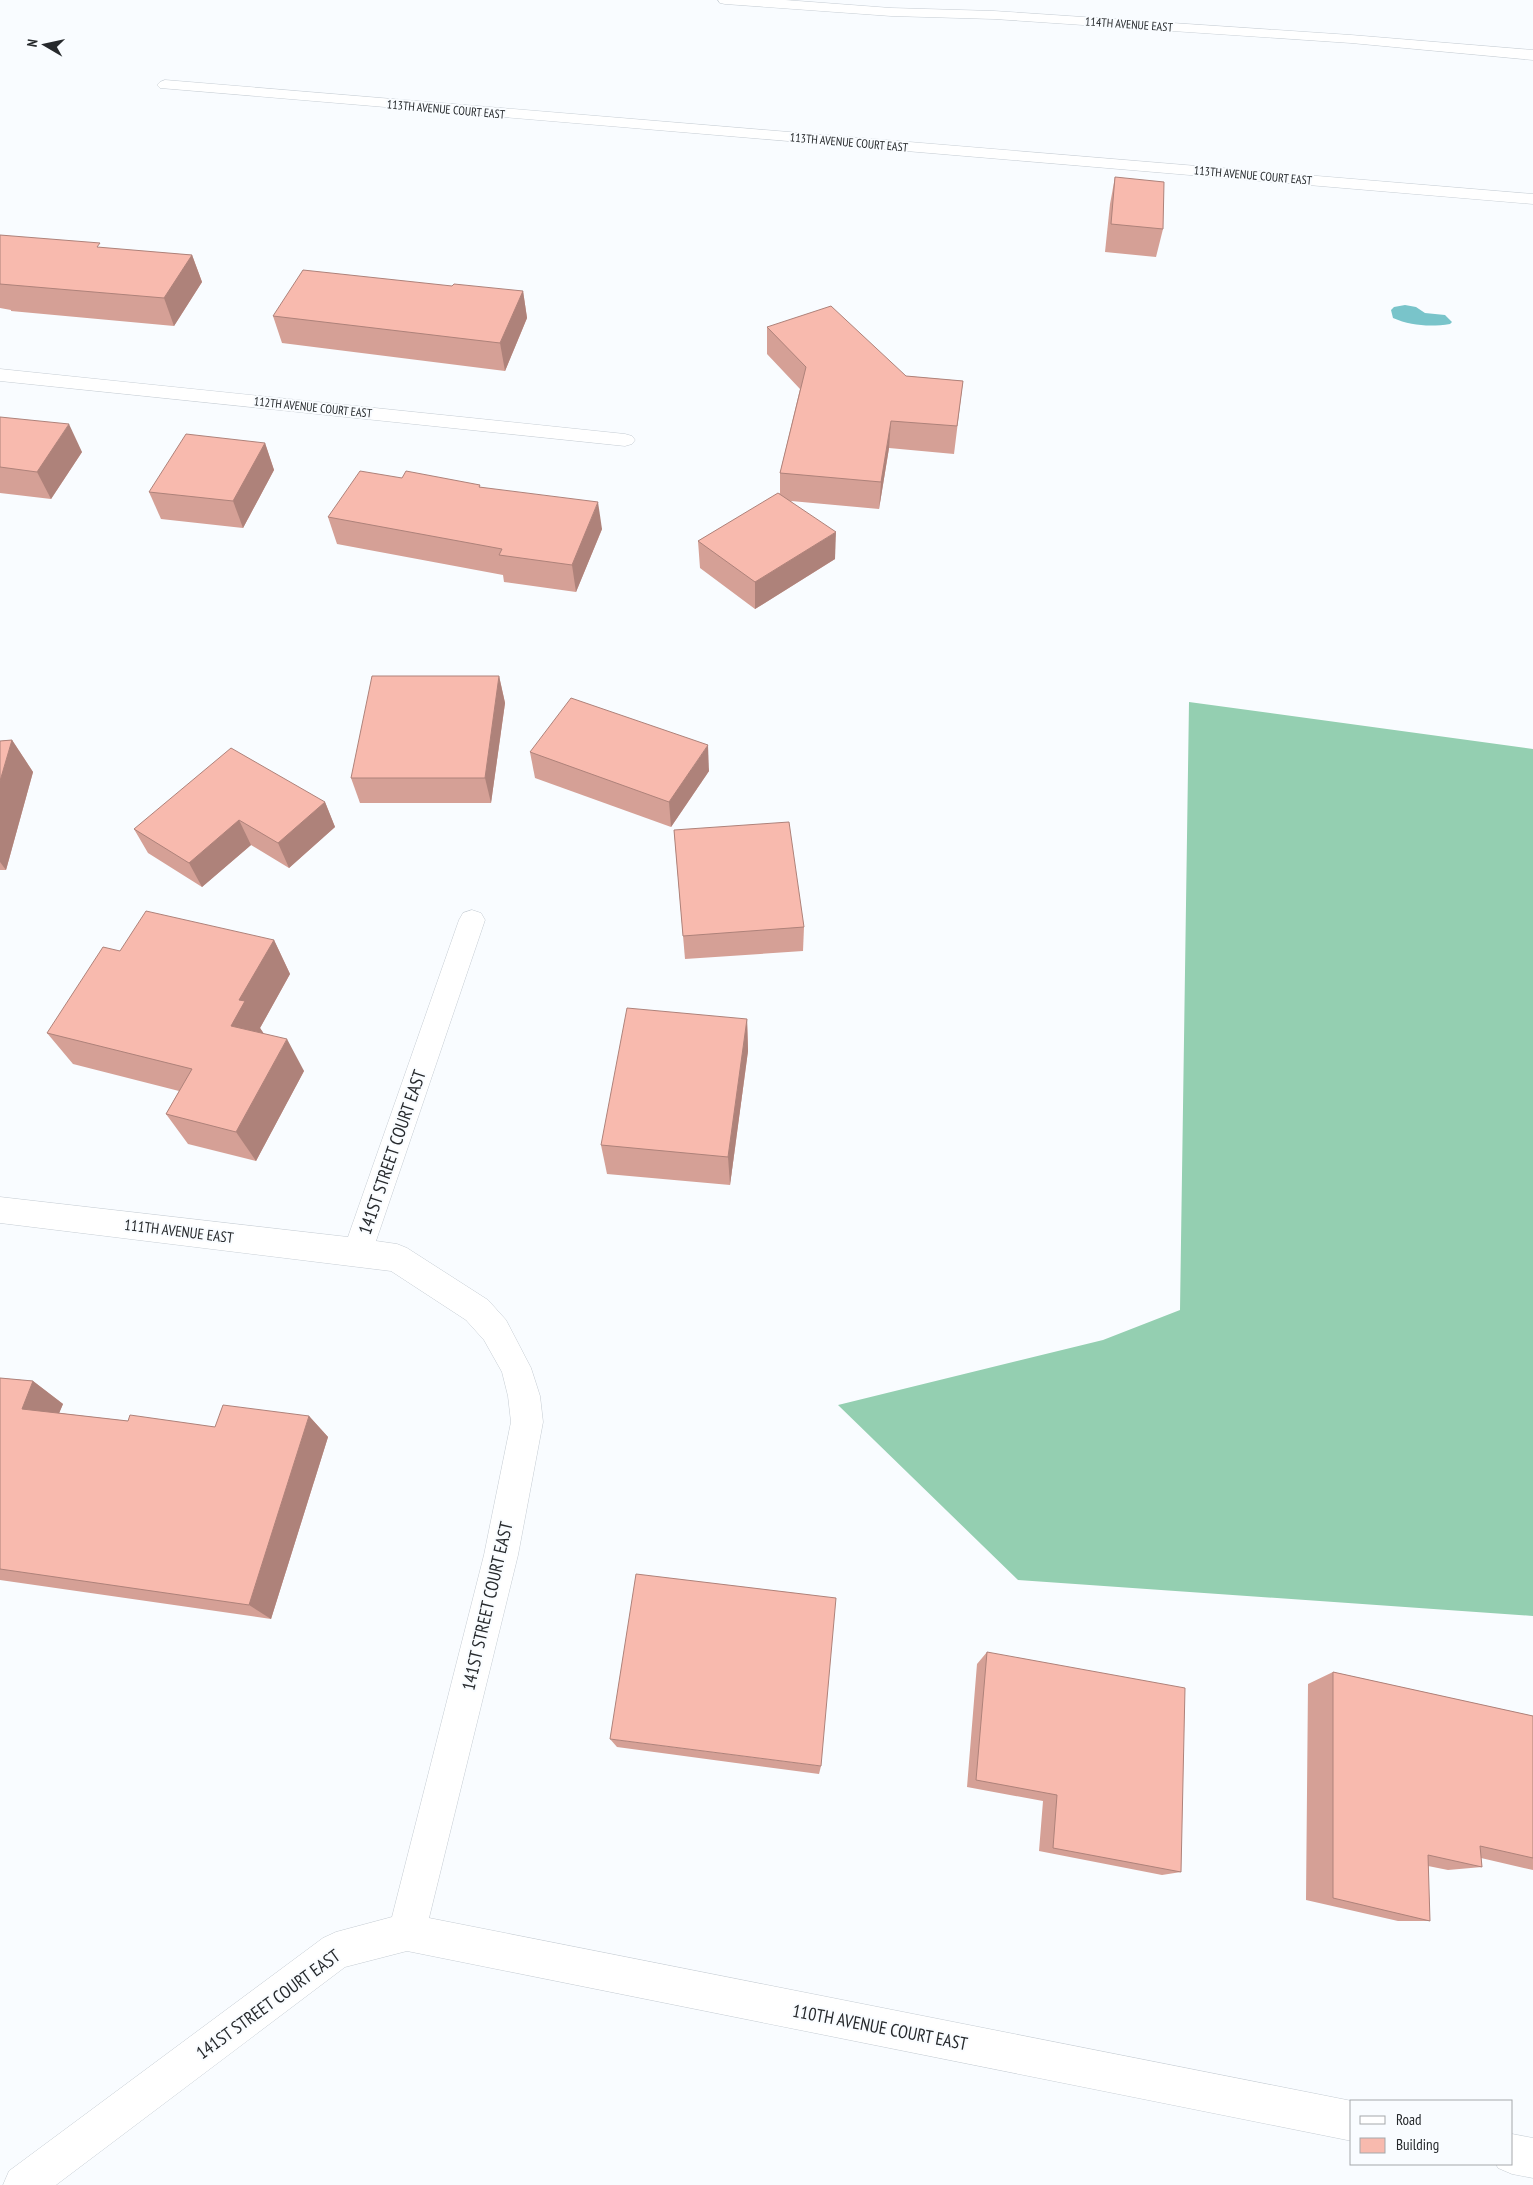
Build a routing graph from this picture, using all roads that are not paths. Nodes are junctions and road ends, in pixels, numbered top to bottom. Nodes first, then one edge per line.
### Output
1 (725, 0) edge
2 (1533, 55) edge
3 (165, 85) dead end
4 (1533, 198) edge
5 (0, 375) edge
6 (625, 440) dead end
7 (472, 920) dead end
8 (0, 1210) edge
9 (358, 1252) junction
10 (407, 1932) junction
11 (1350, 2122) edge
12 (1513, 2154) edge
13 (1533, 2158) edge
14 (24, 2185) edge

1 - 2 street, 114TH AVENUE EAST
3 - 4 street, 113TH AVENUE COURT EAST
5 - 6 street, 112TH AVENUE COURT EAST
7 - 9 street, 141ST STREET COURT EAST
8 - 9 street, 111TH AVENUE EAST
9 - 10 street, 141ST STREET COURT EAST
10 - 11 street, 110TH AVENUE COURT EAST
10 - 14 street, 141ST STREET COURT EAST
12 - 13 street

